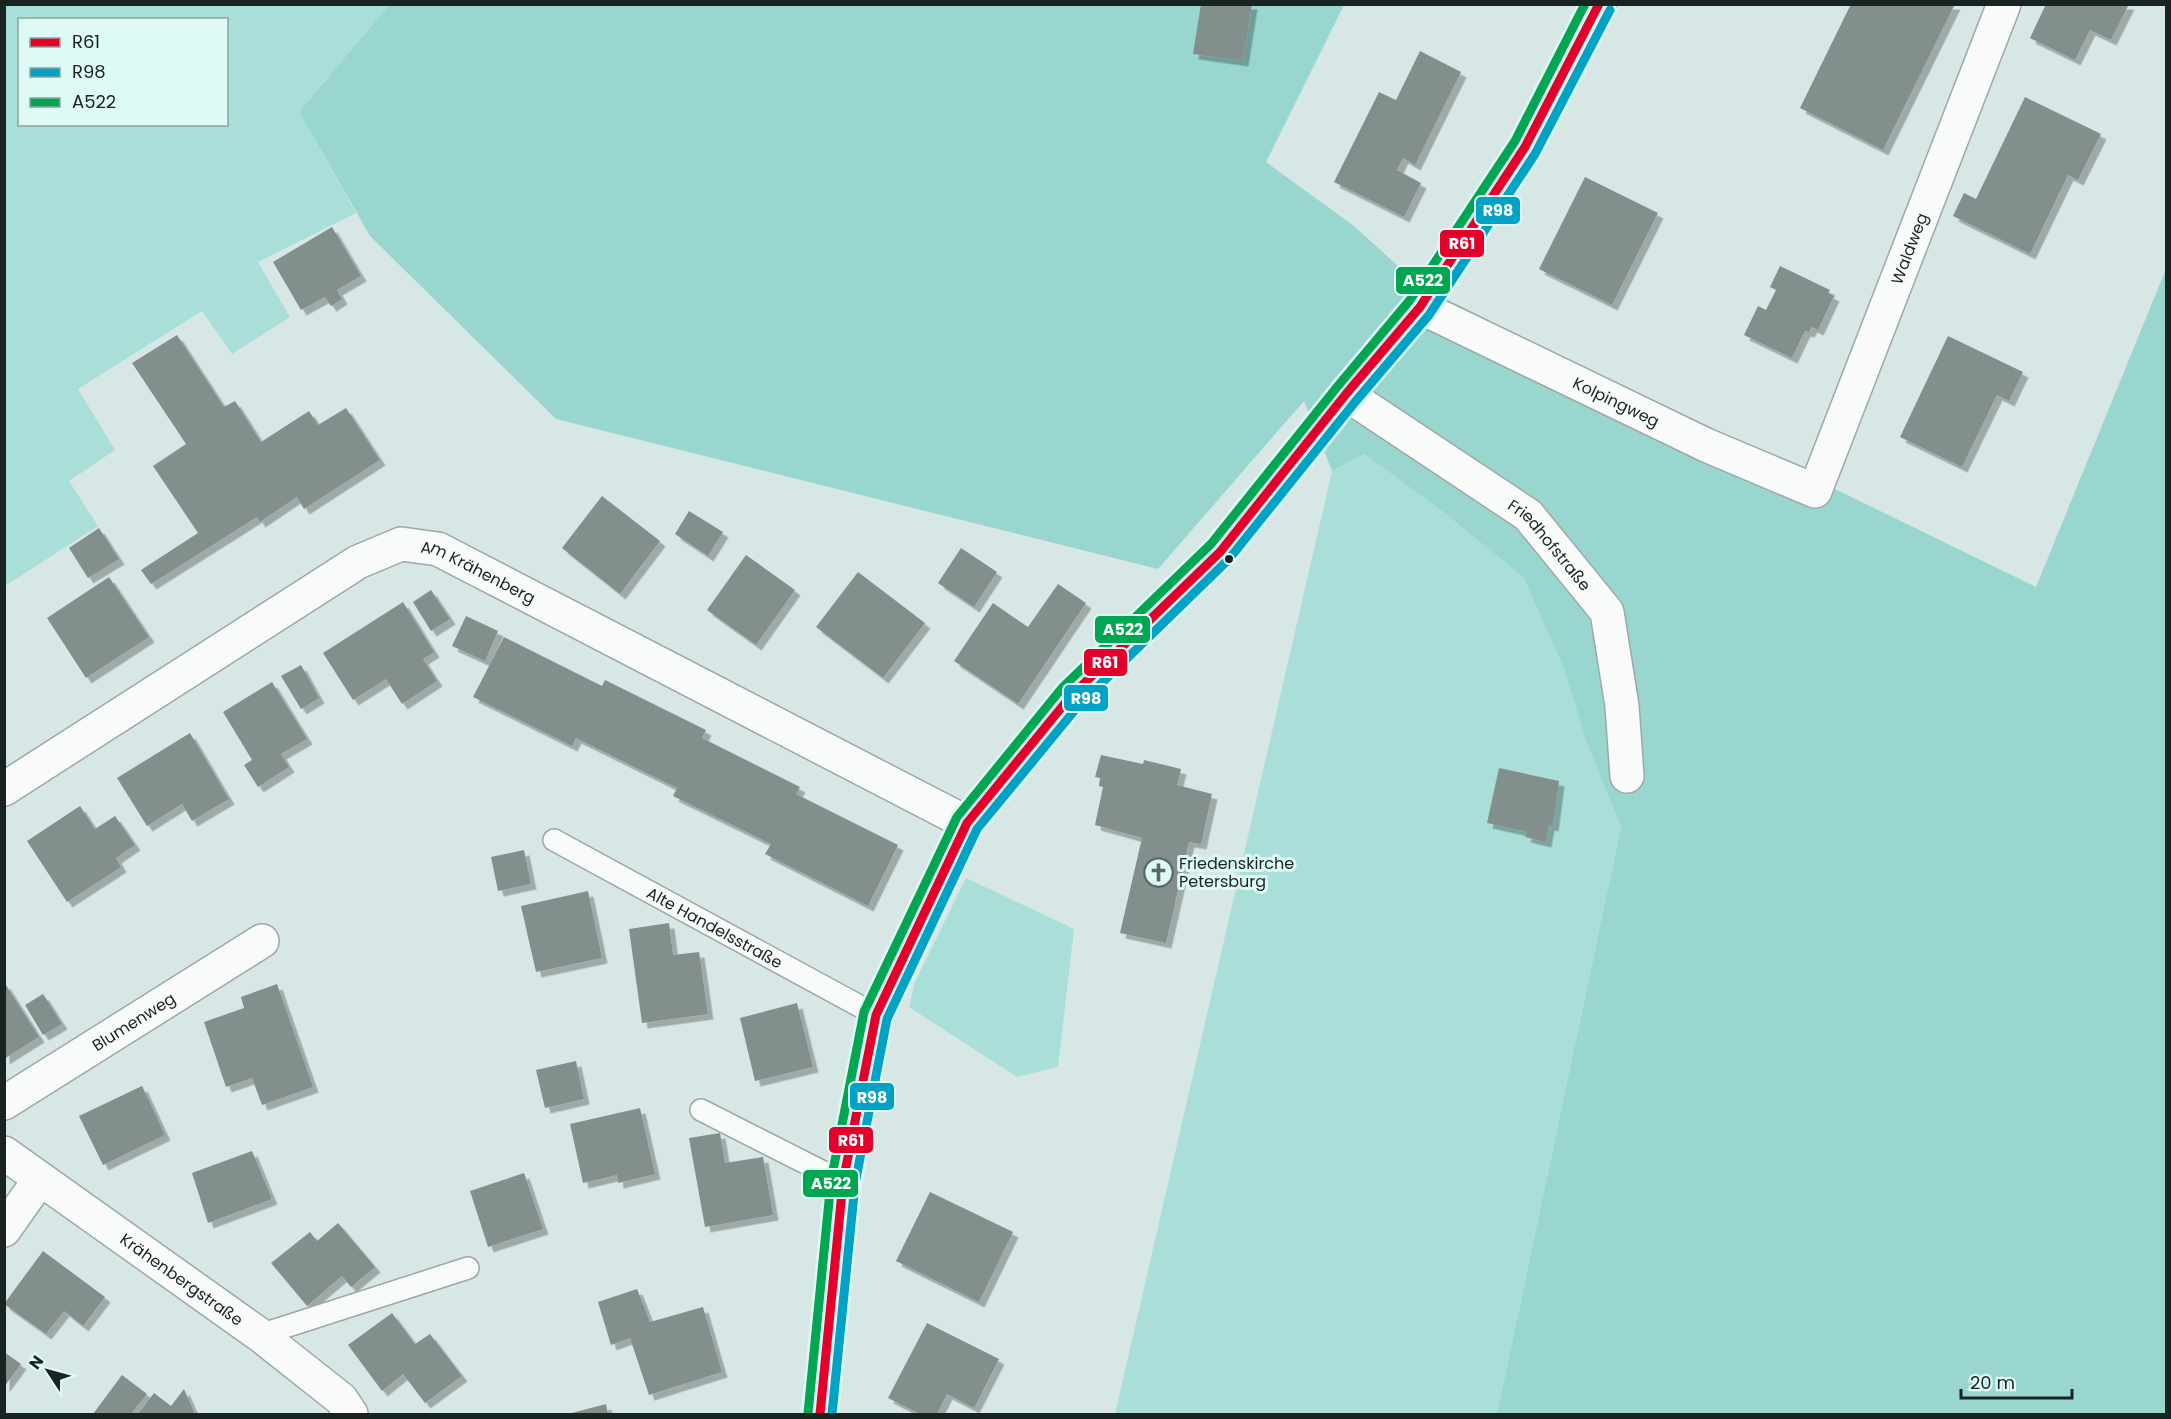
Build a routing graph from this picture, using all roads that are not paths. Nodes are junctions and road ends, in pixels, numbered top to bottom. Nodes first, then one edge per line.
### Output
1 (1599, 4) edge
2 (2004, 4) edge
3 (1420, 307) junction
4 (1346, 394) junction
5 (1815, 491) joint
6 (1627, 776) dead end
7 (4, 789) edge
8 (967, 823) junction
9 (554, 840) dead end
10 (262, 941) dead end
11 (876, 1015) junction
12 (4, 1103) edge
13 (701, 1110) dead end
14 (4, 1153) edge
15 (40, 1179) junction
16 (843, 1182) junction
17 (4, 1230) edge
18 (468, 1268) dead end
19 (260, 1335) junction
20 (351, 1414) edge
21 (820, 1414) edge

1 - 3 street
2 - 5 street, Waldweg
3 - 4 street
3 - 5 street, Kolpingweg
4 - 6 street, Friedhofstraße
4 - 8 street
7 - 8 street, Am Krähenberg
8 - 11 street
9 - 11 lane, Alte Handelsstraße
10 - 12 street, Blumenweg
11 - 16 street
13 - 16 lane
14 - 15 street, Krähenbergstraße
15 - 17 street
15 - 19 street, Krähenbergstraße
16 - 21 street
18 - 19 lane
19 - 20 street, Krähenbergstraße

